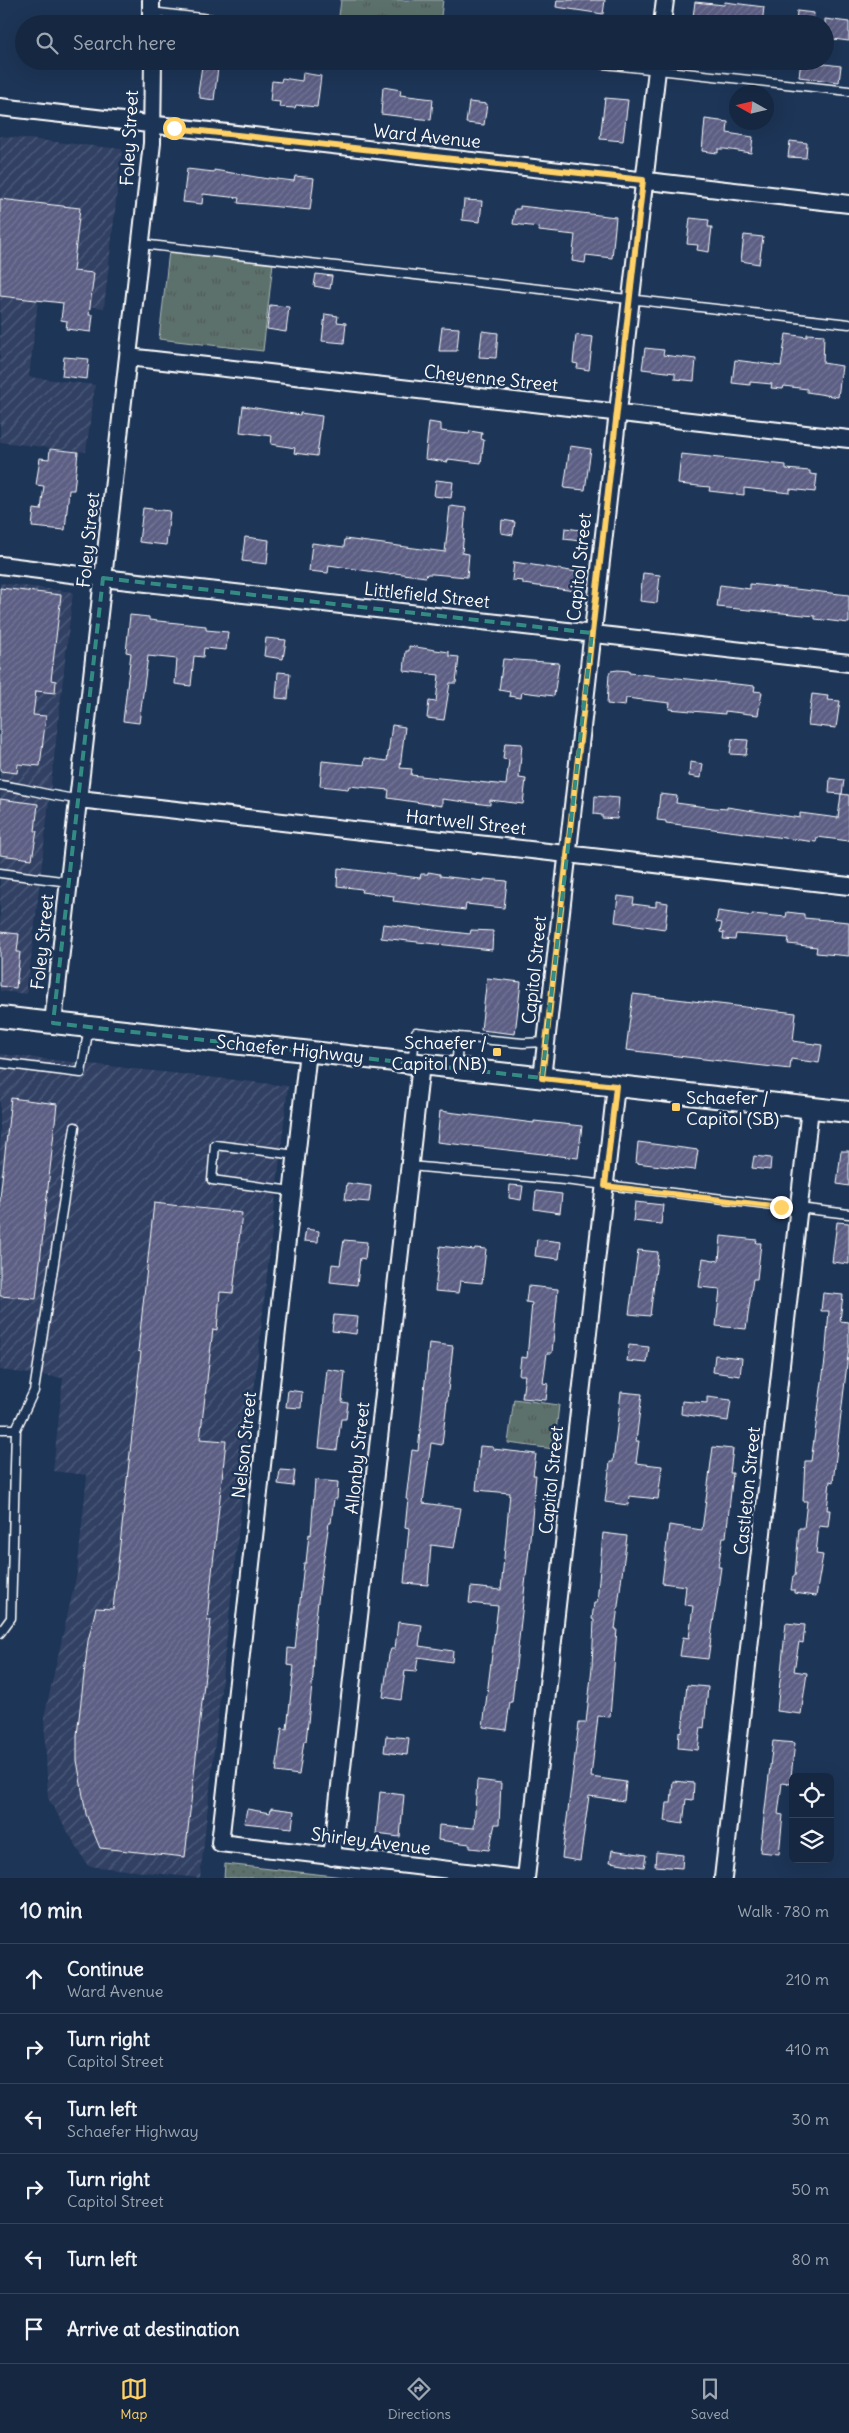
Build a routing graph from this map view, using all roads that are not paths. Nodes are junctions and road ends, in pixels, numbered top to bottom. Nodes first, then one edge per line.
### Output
1 (665, 0) edge
2 (151, 12) edge
3 (176, 15) edge
4 (663, 15) edge
5 (152, 70) edge
6 (657, 70) edge
7 (688, 70) edge
8 (849, 91) edge
9 (0, 107) edge
10 (152, 126) junction
11 (643, 180) junction
12 (849, 204) edge
13 (141, 244) junction
14 (630, 299) junction
15 (849, 324) edge
16 (128, 357) junction
17 (616, 412) junction
18 (849, 439) edge
19 (0, 565) edge
20 (103, 578) junction
21 (592, 633) junction
22 (849, 662) edge
23 (0, 785) edge
24 (79, 799) junction
25 (567, 854) junction
26 (0, 873) edge
27 (69, 882) junction
28 (849, 886) edge
29 (0, 1017) edge
30 (53, 1023) junction
31 (88, 1027) junction
32 (459, 1037) junction
33 (546, 1042) junction
34 (308, 1051) junction
35 (0, 1062) edge
36 (417, 1064) junction
37 (456, 1068) junction
38 (542, 1078) junction
39 (616, 1086) junction
40 (810, 1108) junction
41 (849, 1112) edge
42 (75, 1127) dead end
43 (297, 1155) junction
44 (410, 1166) junction
45 (605, 1186) junction
46 (292, 1191) junction
47 (798, 1208) junction
48 (849, 1214) edge
49 (0, 1429) edge
50 (16, 1429) junction
51 (0, 1633) edge
52 (220, 1843) joint
53 (332, 1857) junction
54 (517, 1878) edge
55 (526, 1878) edge
56 (723, 1878) edge

1 - 4 street
2 - 3 lane
5 - 10 street, Foley Street
6 - 11 street, Capitol Street
7 - 8 lane
9 - 10 street, Ward Avenue
10 - 11 street, Ward Avenue
10 - 13 street, Foley Street
11 - 12 street, Ward Avenue
11 - 14 street, Capitol Street
13 - 14 lane
13 - 16 street, Foley Street
14 - 15 lane
14 - 17 street, Capitol Street
16 - 17 street, Cheyenne Street
16 - 20 street, Foley Street
17 - 18 street, Cheyenne Street
17 - 21 street, Capitol Street
19 - 20 street, Littlefield Street
20 - 21 street, Littlefield Street
20 - 24 street, Foley Street
21 - 22 street, Littlefield Street
21 - 25 street, Capitol Street
23 - 24 lane
24 - 25 street, Hartwell Street
24 - 27 street, Foley Street
25 - 28 street, Hartwell Street
25 - 33 street, Capitol Street
26 - 27 lane
27 - 30 street, Foley Street
29 - 30 street, Schaefer Highway
30 - 31 street, Schaefer Highway
31 - 34 street, Schaefer Highway
31 - 35 lane
32 - 33 lane
32 - 36 lane
32 - 37 lane
33 - 38 street, Capitol Street
34 - 36 street, Schaefer Highway
34 - 43 street, Nelson Street
36 - 37 street, Schaefer Highway
36 - 44 street, Allonby Street
37 - 38 street, Schaefer Highway
38 - 39 street, Schaefer Highway
39 - 40 street, Schaefer Highway
39 - 45 street, Capitol Street
40 - 41 street, Schaefer Highway
40 - 47 street, Castleton Street
42 - 50 lane
43 - 46 street, Nelson Street
43 - 46 lane
44 - 45 lane
44 - 53 street, Allonby Street
45 - 47 lane
45 - 55 street, Capitol Street
46 - 52 street, Nelson Street
47 - 48 lane
47 - 56 street, Castleton Street
49 - 50 lane
50 - 51 lane
52 - 53 street, Shirley Avenue
53 - 54 street, Shirley Avenue

